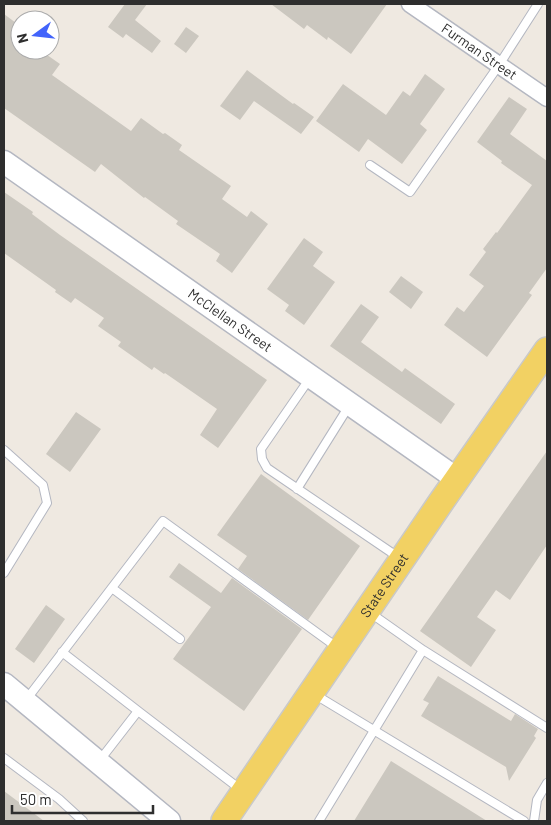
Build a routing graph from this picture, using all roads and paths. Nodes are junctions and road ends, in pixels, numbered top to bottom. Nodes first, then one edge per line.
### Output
1 (410, 4) edge
2 (538, 4) edge
3 (499, 65) junction
4 (546, 94) edge
5 (4, 162) edge
6 (370, 165) dead end
7 (547, 350) edge
8 (311, 377) junction
9 (350, 405) junction
10 (4, 450) edge
11 (457, 479) junction
12 (298, 489) junction
13 (402, 560) junction
14 (4, 573) edge
15 (112, 588) junction
16 (367, 611) junction
17 (180, 639) dead end
18 (341, 650) junction
19 (423, 650) junction
20 (62, 652) junction
21 (10, 692) edge
22 (312, 692) junction
23 (138, 711) junction
24 (547, 728) edge
25 (374, 730) junction
26 (4, 758) edge
27 (98, 762) junction
28 (547, 783) edge
29 (244, 792) junction
30 (83, 821) edge
31 (169, 821) edge
32 (224, 821) edge
33 (319, 821) edge
34 (524, 821) edge
35 (534, 821) edge

1 - 3 street, Furman Street
2 - 3 lane
3 - 4 street, Furman Street
3 - 6 lane
5 - 8 street, McClellan Street
7 - 11 main road, State Street
8 - 9 street, McClellan Street
8 - 12 lane
9 - 11 street, McClellan Street
9 - 12 lane
10 - 14 lane
11 - 13 main road, State Street
12 - 13 lane
13 - 16 main road, State Street
15 - 17 lane
15 - 18 lane
15 - 20 lane
16 - 18 main road, State Street
16 - 19 lane
18 - 22 main road, State Street
19 - 24 lane
19 - 25 lane
20 - 21 lane
20 - 23 lane
21 - 27 street
22 - 25 lane
22 - 29 main road, State Street
23 - 27 lane
23 - 29 lane
25 - 33 lane
25 - 34 lane
26 - 30 lane
27 - 31 street
28 - 35 lane
29 - 32 main road, State Street

